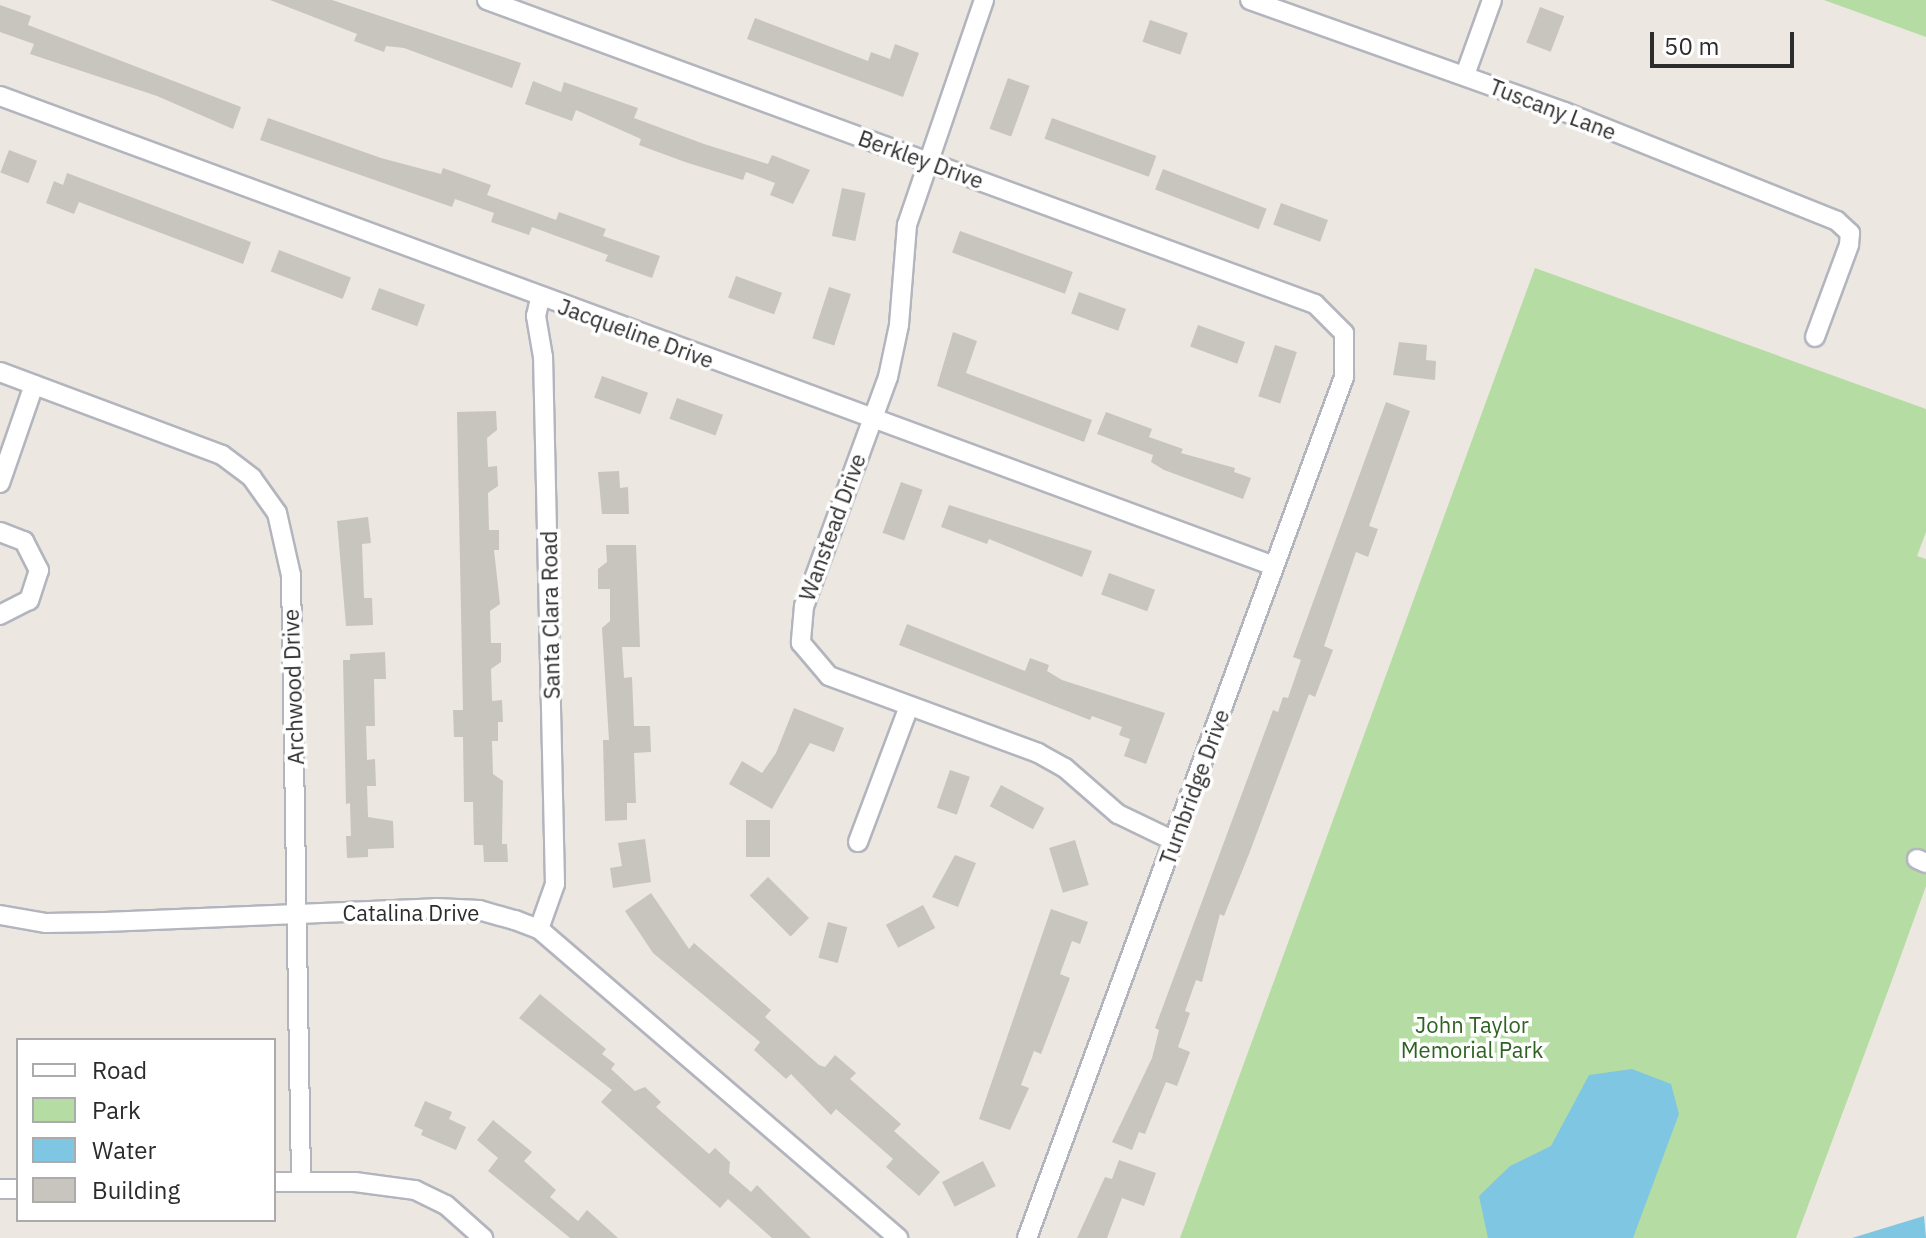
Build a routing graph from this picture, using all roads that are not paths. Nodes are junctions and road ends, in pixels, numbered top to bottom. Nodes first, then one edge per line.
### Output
1 (487, 0) edge
2 (984, 0) edge
3 (1250, 0) edge
4 (1492, 0) edge
5 (1465, 75) junction
6 (0, 96) edge
7 (929, 161) junction
8 (540, 298) junction
9 (1344, 333) joint
10 (1815, 337) dead end
11 (0, 372) edge
12 (34, 385) junction
13 (873, 417) junction
14 (0, 483) edge
15 (0, 532) edge
16 (1274, 566) junction
17 (0, 615) edge
18 (909, 706) junction
19 (1174, 841) junction
20 (858, 842) dead end
21 (298, 912) junction
22 (0, 915) edge
23 (539, 929) junction
24 (301, 1181) junction
25 (276, 1182) edge
26 (483, 1238) edge
27 (898, 1238) edge
28 (1027, 1238) edge

1 - 7 street, Berkley Drive
2 - 7 street, Wanstead Drive
3 - 5 street, Tuscany Lane
4 - 5 street
5 - 10 street, Tuscany Lane
6 - 8 street, Jacqueline Drive
7 - 9 street, Berkley Drive
7 - 13 street, Wanstead Drive
8 - 13 street, Jacqueline Drive
8 - 23 street, Santa Clara Road
9 - 16 street, Turnbridge Drive
11 - 12 street, Archwood Drive
12 - 14 street
12 - 21 street, Archwood Drive
13 - 16 street, Jacqueline Drive
13 - 18 street, Wanstead Drive
15 - 17 street
16 - 19 street, Turnbridge Drive
18 - 19 street, Wanstead Drive
18 - 20 street
19 - 28 street, Turnbridge Drive
21 - 22 street, Catalina Drive
21 - 23 street, Catalina Drive
21 - 24 street, Archwood Drive
23 - 27 street, Catalina Drive
24 - 25 street
24 - 26 street

